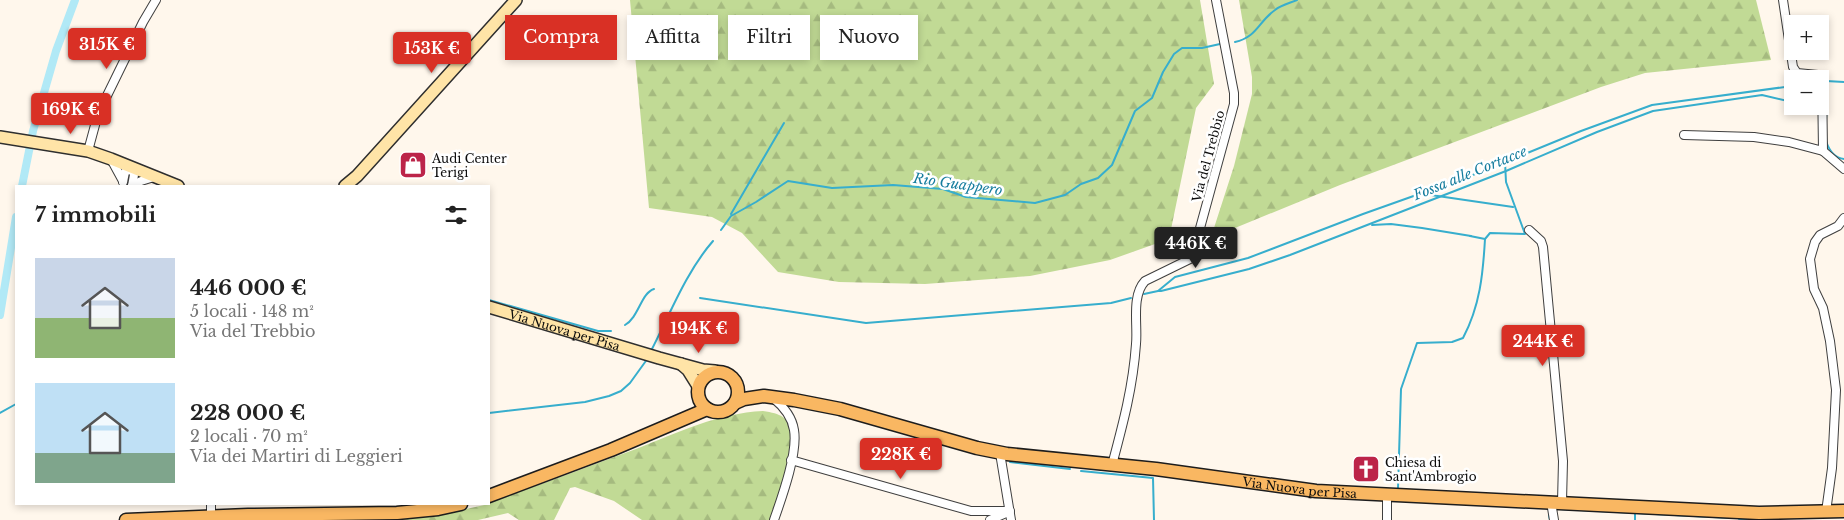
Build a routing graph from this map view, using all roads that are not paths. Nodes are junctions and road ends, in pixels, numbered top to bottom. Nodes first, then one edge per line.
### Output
1 (156, 0) edge
2 (516, 0) edge
3 (1216, 0) edge
4 (1783, 0) edge
5 (1684, 135) dead end
6 (6, 138) edge
7 (1823, 151) junction
8 (88, 152) junction
9 (111, 159) junction
10 (132, 168) junction
11 (1844, 169) edge
12 (154, 176) junction
13 (357, 176) junction
14 (124, 184) edge
15 (132, 185) edge
16 (134, 185) edge
17 (176, 185) edge
18 (346, 185) edge
19 (351, 185) edge
20 (1844, 218) edge
21 (1529, 230) dead end
22 (490, 307) edge
23 (679, 363) junction
24 (715, 371) junction
25 (736, 382) junction
26 (698, 390) junction
27 (768, 397) junction
28 (734, 403) junction
29 (707, 409) junction
30 (675, 422) junction
31 (1000, 453) junction
32 (791, 460) junction
33 (1112, 464) junction
34 (1387, 495) junction
35 (490, 496) edge
36 (1556, 502) junction
37 (455, 505) edge
38 (1010, 511) junction
39 (1844, 511) edge
40 (1826, 512) junction
41 (126, 520) edge
42 (774, 520) edge
43 (990, 520) edge
44 (1011, 520) edge
45 (1387, 520) edge
46 (1554, 520) edge

1 - 8 street
2 - 13 main road
3 - 33 street, Via del Trebbio
4 - 7 street
5 - 7 street
6 - 8 main road
7 - 11 street
8 - 9 main road
9 - 10 main road
9 - 14 street
10 - 12 main road
10 - 14 street
10 - 15 street
12 - 16 street
12 - 17 main road
13 - 18 main road
13 - 19 main road
20 - 40 street
21 - 36 street
22 - 23 main road, Via Nuova per Pisa
23 - 24 main road
23 - 26 main road
24 - 25 main road
24 - 26 main road
25 - 27 main road
25 - 28 main road
26 - 29 main road
26 - 30 main road
27 - 28 main road
27 - 31 main road, Via Nuova per Pisa
27 - 32 street
28 - 29 main road
29 - 30 main road
30 - 35 main road
31 - 33 main road, Via Nuova per Pisa
31 - 38 street
32 - 38 street
32 - 42 street
33 - 34 main road, Via Nuova per Pisa
34 - 36 main road, Via Nuova per Pisa
34 - 45 street
36 - 40 main road, Via Nuova per Pisa
36 - 46 street
37 - 41 main road
38 - 43 street
38 - 44 street
39 - 40 main road, Via Nuova per Pisa

